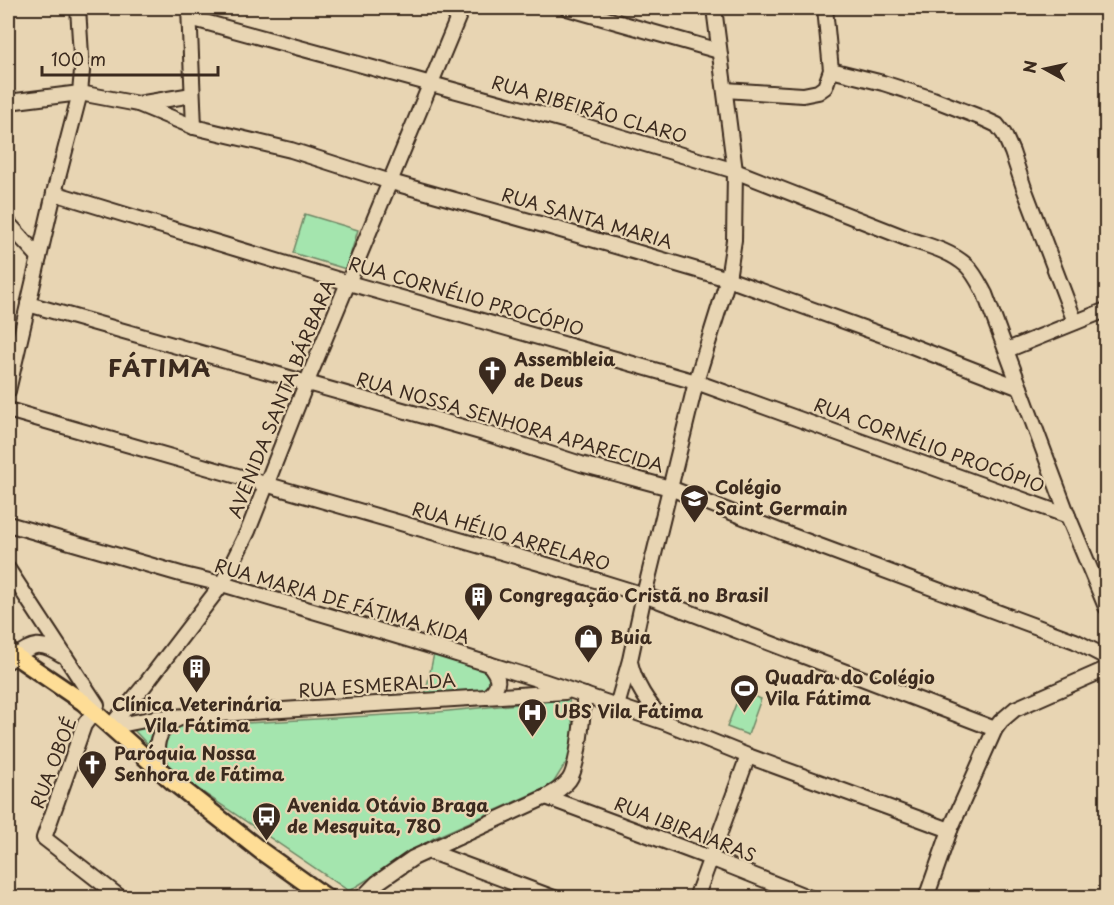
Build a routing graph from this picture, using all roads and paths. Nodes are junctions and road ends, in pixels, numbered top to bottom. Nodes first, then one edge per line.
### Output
1 (78, 8) edge
2 (462, 8) edge
3 (567, 8) edge
4 (714, 8) edge
5 (825, 8) edge
6 (190, 13) edge
7 (719, 51) junction
8 (831, 70) junction
9 (431, 84) junction
10 (725, 90) junction
11 (80, 93) junction
12 (192, 95) junction
13 (8, 102) edge
14 (138, 104) junction
15 (194, 127) junction
16 (735, 171) junction
17 (390, 182) junction
18 (54, 193) junction
19 (8, 223) edge
20 (39, 256) junction
21 (728, 279) junction
22 (349, 283) junction
23 (28, 304) junction
24 (1107, 310) edge
25 (1075, 322) junction
26 (1007, 350) junction
27 (696, 382) junction
28 (306, 384) junction
29 (8, 387) edge
30 (1020, 388) junction
31 (8, 410) edge
32 (268, 485) junction
33 (670, 488) junction
34 (1068, 516) junction
35 (8, 524) edge
36 (8, 569) edge
37 (222, 584) junction
38 (644, 595) junction
39 (1107, 607) edge
40 (10, 656) edge
41 (1107, 657) edge
42 (66, 658) junction
43 (630, 660) junction
44 (489, 664) junction
45 (1107, 669) edge
46 (144, 687) junction
47 (579, 693) junction
48 (487, 697) junction
49 (617, 706) junction
50 (94, 712) junction
51 (182, 717) junction
52 (154, 718) junction
53 (664, 722) junction
54 (110, 727) junction
55 (994, 729) junction
56 (748, 756) junction
57 (161, 772) junction
58 (546, 797) junction
59 (950, 830) junction
60 (428, 851) junction
61 (711, 858) junction
62 (121, 897) edge
63 (327, 897) edge
64 (362, 897) edge
65 (554, 897) edge
66 (696, 897) edge
67 (810, 897) edge
68 (926, 897) edge

1 - 11 street
2 - 9 street, AVENIDA SANTA BÁRBARA
3 - 7 street
4 - 7 street
5 - 8 street
6 - 9 street, RUA RIBEIRÃO CLARO
6 - 12 street
7 - 10 street
8 - 10 street
8 - 25 street
9 - 16 street, RUA RIBEIRÃO CLARO
9 - 17 street, AVENIDA SANTA BÁRBARA
10 - 16 street
11 - 13 street
11 - 14 street
11 - 18 street
12 - 14 street
12 - 15 street
14 - 15 street, RUA SANTA MARIA
15 - 17 street, RUA SANTA MARIA
16 - 21 street
16 - 26 street, RUA RIBEIRÃO CLARO
17 - 21 street, RUA SANTA MARIA
17 - 22 street, AVENIDA SANTA BÁRBARA
18 - 20 street
18 - 22 street, RUA CORNÉLIO PROCÓPIO
19 - 20 street
20 - 23 street
21 - 27 street
21 - 30 street, RUA SANTA MARIA
22 - 27 street, RUA CORNÉLIO PROCÓPIO
22 - 28 street, AVENIDA SANTA BÁRBARA
23 - 28 street, RUA NOSSA SENHORA APARECIDA
23 - 29 street
24 - 25 street
25 - 26 street
26 - 30 street
27 - 33 street
27 - 34 street, RUA CORNÉLIO PROCÓPIO
28 - 32 street, AVENIDA SANTA BÁRBARA
28 - 33 street, RUA NOSSA SENHORA APARECIDA
30 - 34 street
31 - 32 street, RUA HÉLIO ARRELARO
32 - 37 street, AVENIDA SANTA BÁRBARA
32 - 38 street, RUA HÉLIO ARRELARO
33 - 38 street
33 - 41 street, RUA NOSSA SENHORA APARECIDA
34 - 39 street
35 - 37 street, RUA MARIA DE FÁTIMA KIDA
36 - 42 street
37 - 44 street, RUA MARIA DE FÁTIMA KIDA
37 - 46 street, AVENIDA SANTA BÁRBARA
38 - 43 street
38 - 55 street, RUA HÉLIO ARRELARO
40 - 42 street
40 - 50 main road
42 - 50 street
43 - 49 street
43 - 53 street
44 - 47 street, RUA MARIA DE FÁTIMA KIDA
44 - 48 street
45 - 55 street
46 - 52 street
46 - 54 street, AVENIDA SANTA BÁRBARA
47 - 48 street, RUA ESMERALDA
47 - 49 street, RUA MARIA DE FÁTIMA KIDA
47 - 58 street
48 - 51 street, RUA ESMERALDA
49 - 53 street, RUA MARIA DE FÁTIMA KIDA
50 - 54 main road
50 - 62 street, RUA OBOÉ
51 - 52 street, RUA ESMERALDA
51 - 57 street
52 - 54 street, RUA ESMERALDA
53 - 56 street, RUA MARIA DE FÁTIMA KIDA
54 - 57 main road
55 - 59 street
56 - 59 street, RUA MARIA DE FÁTIMA KIDA
56 - 61 street
57 - 63 main road
58 - 60 street
58 - 61 street, RUA IBIRAIARAS
59 - 68 street
60 - 64 street
60 - 65 street
61 - 66 street
61 - 67 street, RUA IBIRAIARAS

